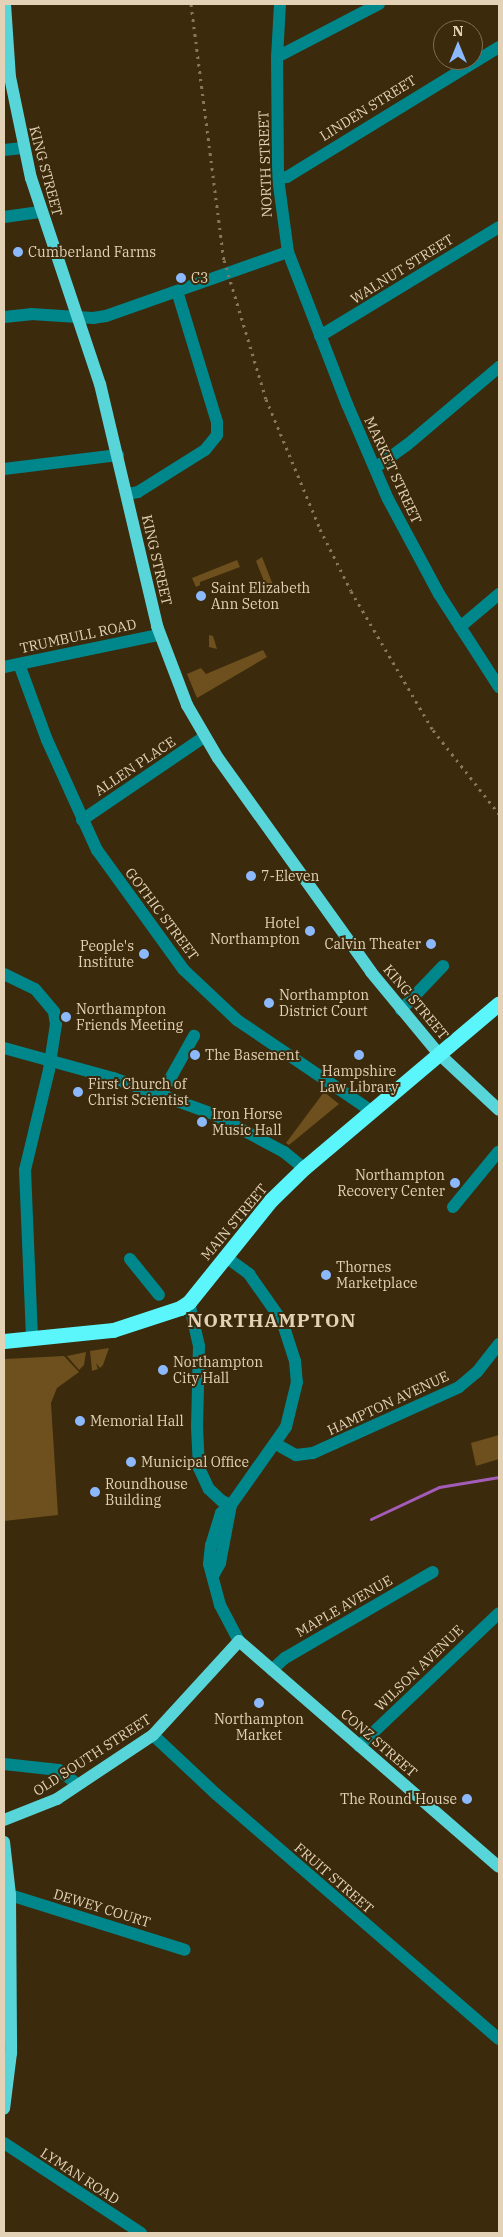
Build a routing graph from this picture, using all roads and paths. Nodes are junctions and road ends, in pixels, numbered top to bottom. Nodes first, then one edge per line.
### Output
1 (5, 4) edge
2 (280, 4) edge
3 (379, 4) edge
4 (5, 41) edge
5 (499, 47) edge
6 (277, 57) junction
7 (23, 148) junction
8 (4, 150) edge
9 (278, 178) junction
10 (40, 212) junction
11 (4, 217) edge
12 (499, 227) edge
13 (288, 252) junction
14 (177, 291) junction
15 (4, 317) edge
16 (78, 317) junction
17 (320, 336) junction
18 (499, 367) edge
19 (118, 455) junction
20 (374, 468) junction
21 (4, 469) edge
22 (127, 494) junction
23 (499, 594) edge
24 (460, 627) junction
25 (160, 635) junction
26 (19, 664) junction
27 (4, 667) edge
28 (499, 687) edge
29 (204, 737) junction
30 (82, 820) junction
31 (443, 966) dead end
32 (4, 974) edge
33 (499, 1002) edge
34 (401, 1010) junction
35 (194, 1036) dead end
36 (4, 1048) edge
37 (438, 1053) junction
38 (50, 1061) junction
39 (161, 1095) junction
40 (370, 1110) junction
41 (499, 1110) edge
42 (499, 1151) edge
43 (304, 1168) junction
44 (453, 1207) dead end
45 (226, 1257) junction
46 (130, 1259) dead end
47 (159, 1295) dead end
48 (189, 1302) junction
49 (32, 1340) junction
50 (4, 1341) edge
51 (499, 1344) edge
52 (276, 1444) junction
53 (231, 1505) junction
54 (433, 1572) dead end
55 (499, 1612) edge
56 (239, 1641) junction
57 (272, 1670) junction
58 (153, 1735) junction
59 (359, 1746) junction
60 (4, 1764) edge
61 (78, 1785) junction
62 (4, 1820) edge
63 (4, 1842) edge
64 (499, 1867) edge
65 (6, 1868) edge
66 (10, 1894) junction
67 (185, 1950) dead end
68 (499, 2039) edge
69 (4, 2110) edge
70 (4, 2143) edge
71 (140, 2233) edge

1 - 4 main road, KING STREET
2 - 6 street, NORTH STREET
3 - 6 street
4 - 7 main road, KING STREET
5 - 9 street, LINDEN STREET
6 - 9 street, NORTH STREET
7 - 8 street
7 - 10 main road, KING STREET
9 - 13 street, NORTH STREET
10 - 11 street
10 - 16 main road, KING STREET
12 - 17 street, WALNUT STREET
13 - 14 street
13 - 17 street, MARKET STREET
14 - 16 street
14 - 22 street
15 - 16 street
16 - 19 main road, KING STREET
17 - 20 street, MARKET STREET
18 - 20 street
19 - 21 street
19 - 22 main road, KING STREET
20 - 24 street, MARKET STREET
22 - 25 main road, KING STREET
23 - 24 street
24 - 28 street, MARKET STREET
25 - 26 street, TRUMBULL ROAD
25 - 29 main road, KING STREET
26 - 27 street, TRUMBULL ROAD
26 - 30 street, GOTHIC STREET
29 - 30 street, ALLEN PLACE
29 - 34 main road, KING STREET
30 - 40 street, GOTHIC STREET
31 - 34 street
32 - 38 street
33 - 37 highway, MAIN STREET
34 - 37 main road, KING STREET
35 - 39 street
36 - 38 street
37 - 40 highway, MAIN STREET
37 - 41 main road, KING STREET
38 - 39 street
38 - 49 street
39 - 43 street
40 - 43 highway, MAIN STREET
42 - 44 street
43 - 45 highway, MAIN STREET
45 - 48 highway, MAIN STREET
45 - 52 street
46 - 47 street
48 - 49 highway, MAIN STREET
48 - 53 street
49 - 50 highway, MAIN STREET
51 - 52 street, HAMPTON AVENUE
52 - 53 street
53 - 56 street
54 - 57 street, MAPLE AVENUE
55 - 59 street, WILSON AVENUE
56 - 57 main road, CONZ STREET
56 - 58 main road, OLD SOUTH STREET
57 - 59 main road, CONZ STREET
58 - 61 main road, OLD SOUTH STREET
58 - 68 street, FRUIT STREET
59 - 64 main road, CONZ STREET
60 - 61 street
61 - 62 main road, OLD SOUTH STREET
63 - 65 main road
65 - 66 main road
66 - 67 street, DEWEY COURT
66 - 69 main road
70 - 71 street, LYMAN ROAD

